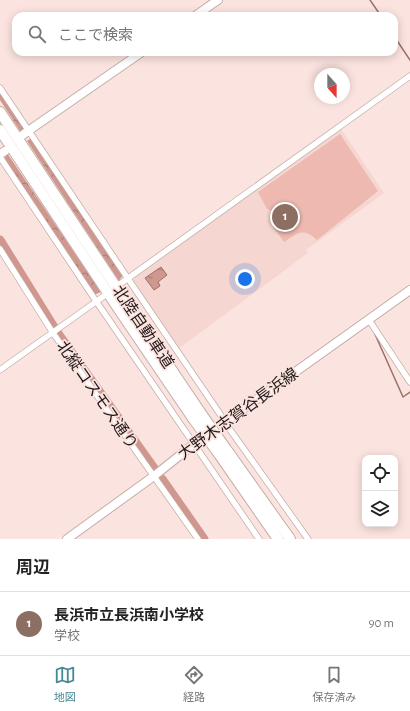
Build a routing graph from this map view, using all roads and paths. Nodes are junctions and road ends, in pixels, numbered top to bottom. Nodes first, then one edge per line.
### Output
1 (218, 0) edge
2 (201, 12) edge
3 (136, 56) edge
4 (410, 76) edge
5 (0, 88) edge
6 (0, 112) edge
7 (0, 130) edge
8 (28, 131) junction
9 (20, 137) dead end
10 (2, 154) edge
11 (0, 249) edge
12 (128, 279) junction
13 (120, 284) dead end
14 (410, 290) edge
15 (104, 296) dead end
16 (96, 301) junction
17 (368, 320) junction
18 (55, 331) junction
19 (0, 370) edge
20 (410, 382) edge
21 (196, 414) junction
22 (225, 422) junction
23 (194, 444) junction
24 (222, 452) junction
25 (154, 476) junction
26 (67, 539) edge
27 (198, 539) edge
28 (259, 539) edge
29 (278, 539) edge
30 (290, 539) edge
31 (308, 539) edge

1 - 2 main road
3 - 8 main road
4 - 12 street
5 - 8 street
6 - 21 highway, 北陸自動車道
7 - 21 highway, 北陸自動車道
8 - 9 main road
8 - 12 street
10 - 16 street
11 - 18 street, 北縦コスモス通り
12 - 13 street
12 - 22 street
14 - 17 main road, 大野木志賀谷長浜線
15 - 16 street
16 - 18 street
16 - 23 street
17 - 20 street
17 - 22 main road, 大野木志賀谷長浜線
18 - 19 street
18 - 25 street, 北縦コスモス通り
21 - 24 highway, 北陸自動車道, bridge
22 - 23 main road, 大野木志賀谷長浜線
22 - 31 street
23 - 25 main road, 大野木志賀谷長浜線
23 - 28 street
24 - 29 highway, 北陸自動車道
24 - 30 highway, 北陸自動車道
25 - 26 main road, 大野木志賀谷長浜線
25 - 27 street, 北縦コスモス通り

